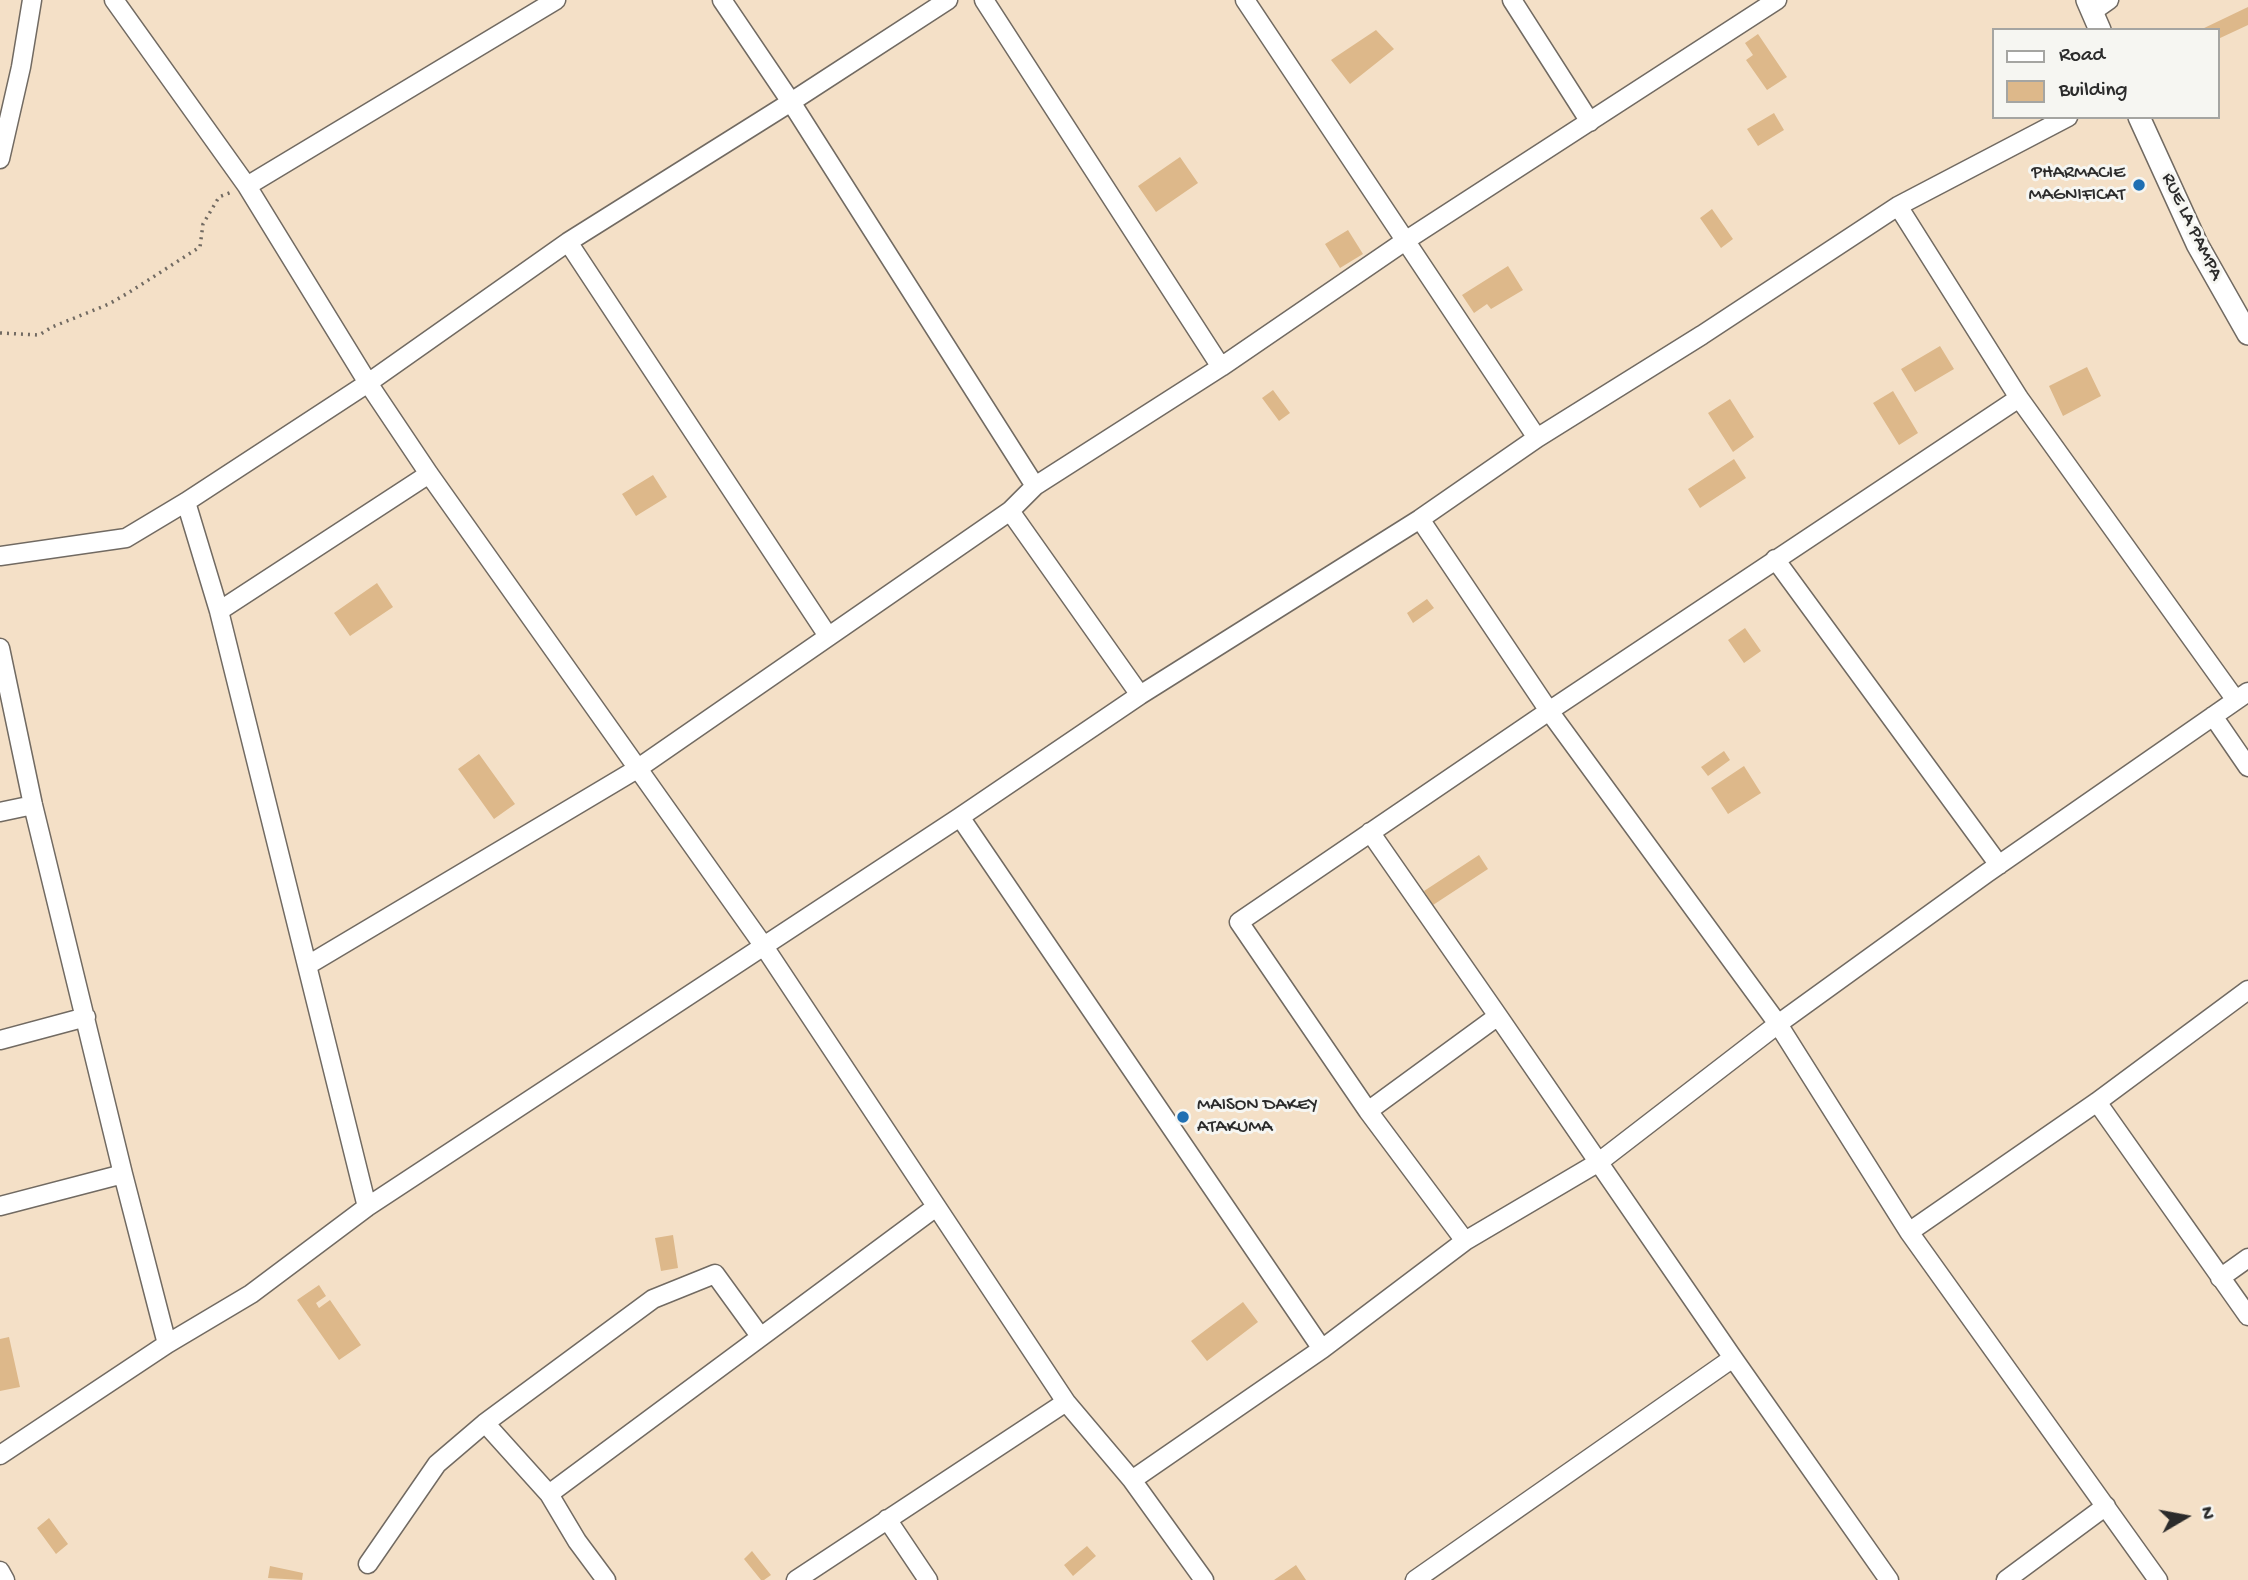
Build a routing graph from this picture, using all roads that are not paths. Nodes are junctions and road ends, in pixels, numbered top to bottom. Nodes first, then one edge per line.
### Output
1 (32, 0) edge
2 (114, 0) edge
3 (556, 0) edge
4 (722, 0) edge
5 (948, 0) edge
6 (984, 0) edge
7 (1245, 0) edge
8 (1512, 0) edge
9 (1777, 0) edge
10 (791, 102) junction
11 (2064, 119) edge
12 (2140, 119) edge
13 (1590, 122) junction
14 (0, 159) edge
15 (247, 186) junction
16 (1898, 206) junction
17 (1405, 241) junction
18 (568, 242) junction
19 (2248, 334) edge
20 (1221, 368) junction
21 (368, 383) junction
22 (2019, 398) junction
23 (1537, 438) junction
24 (429, 474) junction
25 (1035, 486) junction
26 (186, 502) junction
27 (1010, 511) junction
28 (1420, 519) junction
29 (0, 556) edge
30 (1775, 559) junction
31 (219, 611) junction
32 (828, 636) junction
33 (0, 648) edge
34 (1140, 695) junction
35 (2241, 696) edge
36 (1549, 711) junction
37 (2213, 716) junction
38 (2248, 767) edge
39 (637, 769) junction
40 (33, 805) junction
41 (0, 812) edge
42 (960, 817) junction
43 (1370, 832) junction
44 (1999, 865) junction
45 (763, 945) junction
46 (308, 965) junction
47 (2248, 990) edge
48 (1499, 1016) junction
49 (86, 1017) junction
50 (1777, 1024) junction
51 (0, 1040) edge
52 (2097, 1102) junction
53 (1368, 1111) junction
54 (1599, 1162) junction
55 (123, 1174) junction
56 (0, 1206) edge
57 (368, 1207) junction
58 (936, 1207) junction
59 (1909, 1232) junction
60 (1465, 1241) junction
61 (2248, 1258) edge
62 (2220, 1278) junction
63 (2248, 1316) edge
64 (760, 1336) junction
65 (167, 1344) junction
66 (1322, 1349) junction
67 (1733, 1358) junction
68 (1066, 1402) junction
69 (485, 1423) junction
70 (0, 1454) edge
71 (1132, 1480) junction
72 (549, 1494) junction
73 (2106, 1506) junction
74 (887, 1519) junction
75 (368, 1564) dead end
76 (0, 1571) edge
77 (5, 1580) edge
78 (606, 1580) edge
79 (796, 1580) edge
80 (928, 1580) edge
81 (1204, 1580) edge
82 (1415, 1580) edge
83 (1889, 1580) edge
84 (2006, 1580) edge
85 (2158, 1580) edge

1 - 14 street
2 - 15 street
3 - 15 street
4 - 10 street
5 - 10 street
6 - 20 street
7 - 17 street
8 - 13 street
9 - 13 street
10 - 18 street
10 - 25 street
11 - 16 street
12 - 19 street, RUE LA PAMPA
13 - 17 street
15 - 21 street
16 - 22 street
16 - 23 street
17 - 20 street
17 - 23 street
18 - 21 street
18 - 32 street
20 - 25 street
21 - 24 street
21 - 26 street
22 - 30 street
22 - 35 street
23 - 28 street
24 - 31 street
24 - 39 street
25 - 27 street
26 - 29 street
26 - 31 street
27 - 32 street
27 - 34 street
28 - 34 street
28 - 36 street
30 - 36 street
30 - 44 street
31 - 46 street
32 - 39 street
33 - 40 street
34 - 42 street
35 - 37 street
36 - 43 street
36 - 50 street
37 - 38 street
37 - 44 street
39 - 45 street
39 - 46 street
40 - 41 street
40 - 49 street
42 - 45 street
42 - 66 street
43 - 48 street
43 - 53 street
44 - 50 street
45 - 57 street
45 - 58 street
46 - 57 street
47 - 52 street
48 - 53 street
48 - 54 street
49 - 51 street
49 - 55 street
50 - 54 street
50 - 59 street
52 - 59 street
52 - 62 street
53 - 60 street
54 - 60 street
54 - 67 street
55 - 56 street
55 - 65 street
57 - 65 street
58 - 64 street
58 - 68 street
59 - 73 street
60 - 66 street
61 - 62 street
62 - 63 street
64 - 69 street
64 - 72 street
65 - 70 street
66 - 71 street
67 - 82 street
67 - 83 street
68 - 71 street
68 - 74 street
69 - 72 street
69 - 75 street
71 - 81 street
72 - 78 street
73 - 84 street
73 - 85 street
74 - 79 street
74 - 80 street
76 - 77 street

